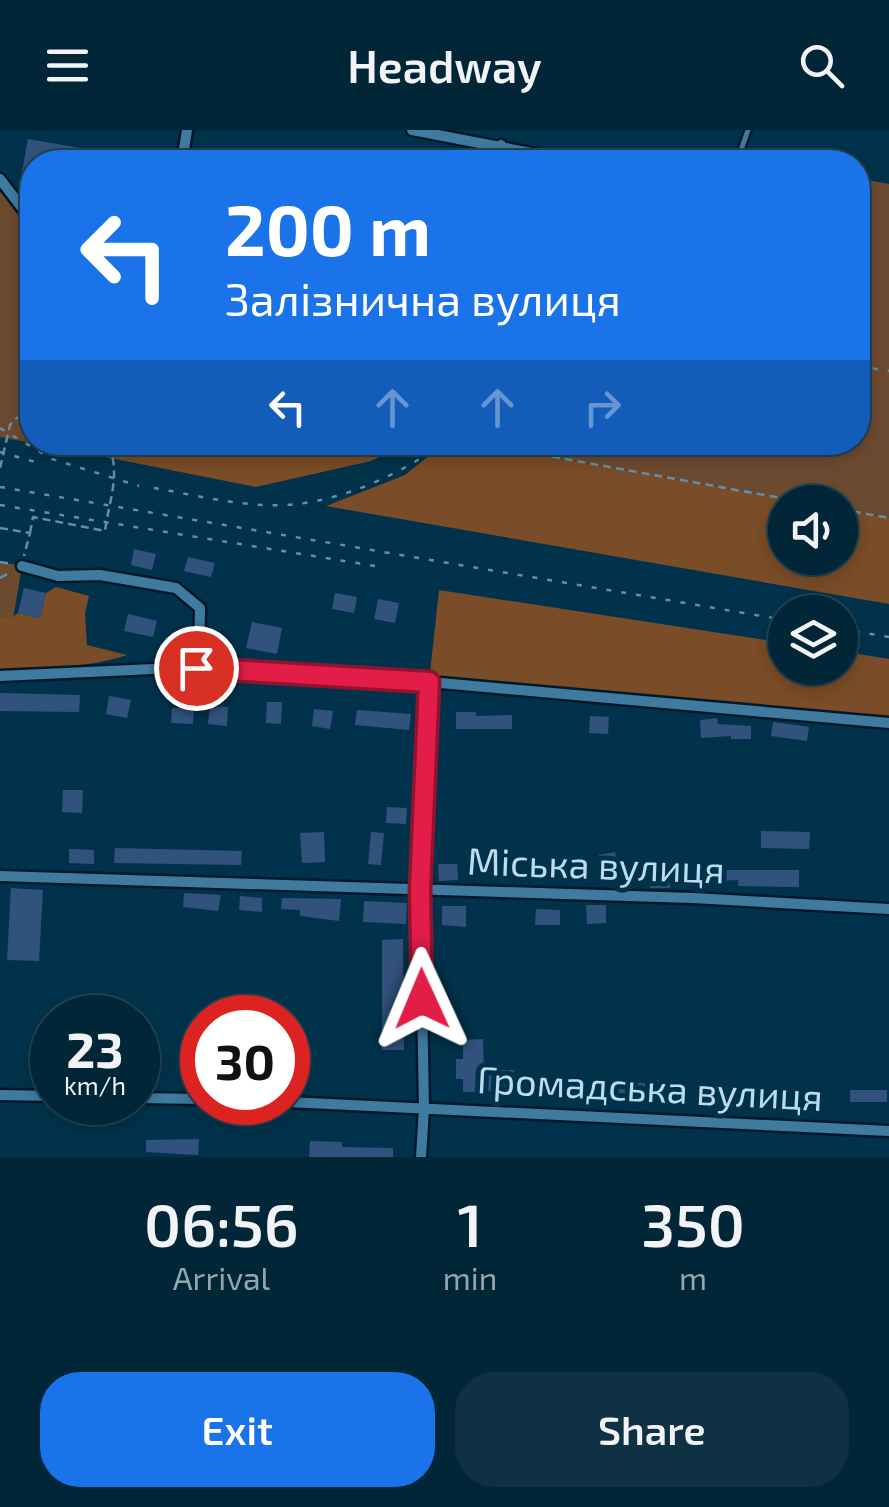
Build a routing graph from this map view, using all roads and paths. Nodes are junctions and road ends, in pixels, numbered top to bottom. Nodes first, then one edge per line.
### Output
1 (412, 130) edge
2 (501, 145) junction
3 (500, 150) edge
4 (524, 150) edge
5 (0, 179) edge
6 (20, 205) edge
7 (20, 418) edge
8 (113, 455) edge
9 (541, 455) edge
10 (0, 468) edge
11 (768, 496) edge
12 (858, 512) edge
13 (889, 518) edge
14 (0, 528) edge
15 (30, 533) junction
16 (0, 562) edge
17 (22, 566) junction
18 (0, 578) edge
19 (198, 668) junction
20 (0, 676) edge
21 (429, 682) junction
22 (889, 722) edge
23 (0, 876) edge
24 (420, 890) junction
25 (889, 910) edge
26 (0, 1095) edge
27 (30, 1096) edge
28 (310, 1103) edge
29 (424, 1108) junction
30 (889, 1132) edge
31 (421, 1157) edge

1 - 2 street
2 - 3 street
2 - 4 street
5 - 6 street
7 - 10 path
8 - 15 path
9 - 11 path
12 - 13 path
14 - 15 path
15 - 17 path
16 - 17 path
17 - 18 path
17 - 19 street
19 - 20 street
19 - 21 street
21 - 22 street
21 - 24 street
23 - 24 street, Міська вулиця
24 - 25 street, Міська вулиця
24 - 29 street
26 - 27 street
28 - 29 street, Громадська вулиця
29 - 30 street, Громадська вулиця
29 - 31 street

